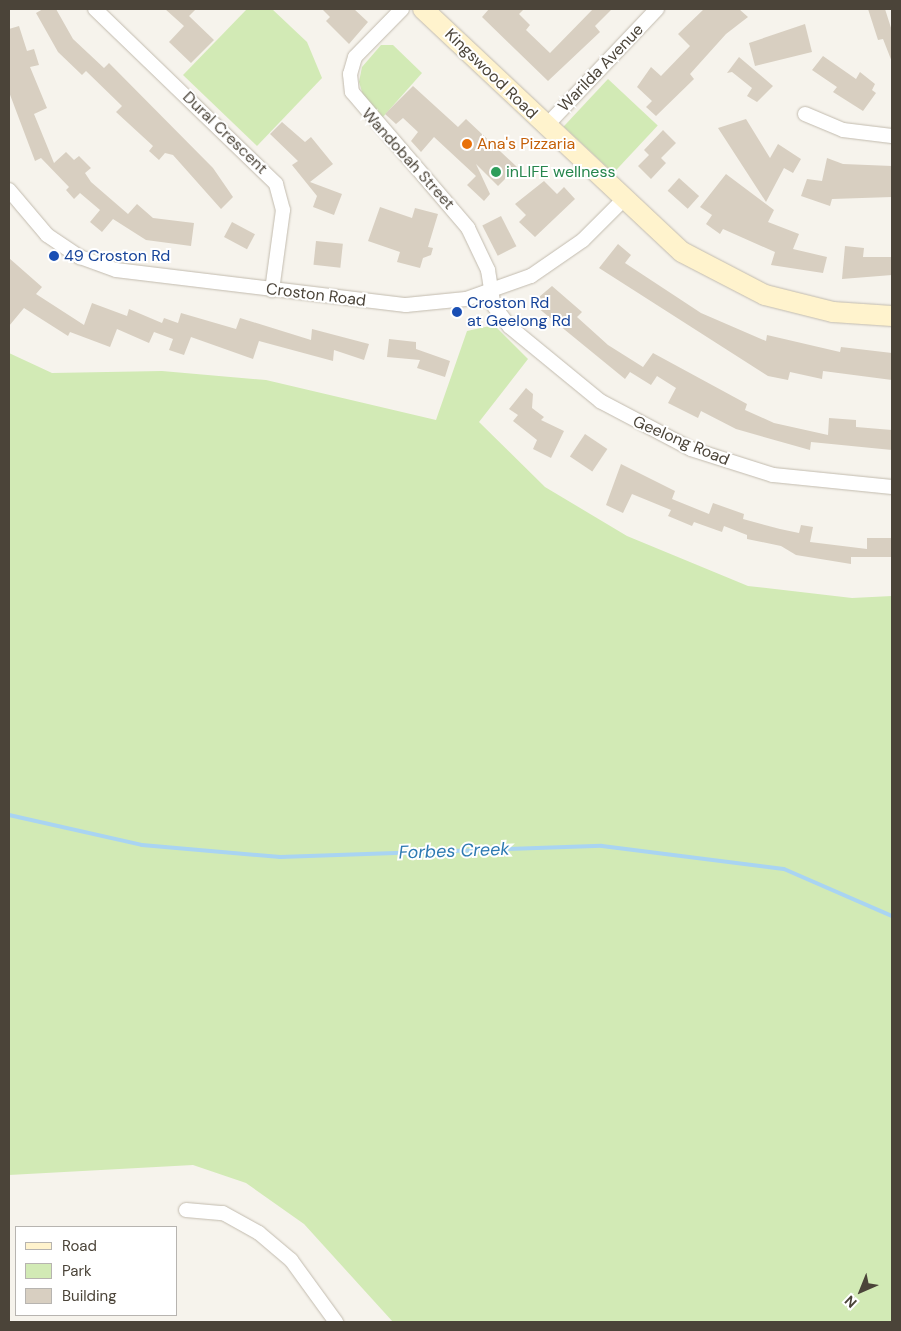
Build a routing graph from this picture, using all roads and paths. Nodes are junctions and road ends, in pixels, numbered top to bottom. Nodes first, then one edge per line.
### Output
1 (95, 9) edge
2 (402, 9) edge
3 (423, 9) edge
4 (658, 9) edge
5 (805, 114) dead end
6 (545, 127) junction
7 (892, 136) edge
8 (9, 190) edge
9 (623, 200) junction
10 (272, 290) junction
11 (490, 292) junction
12 (892, 316) edge
13 (892, 488) edge
14 (186, 1210) dead end
15 (336, 1322) edge

1 - 10 street, Dural Crescent
2 - 11 street, Wandobah Street
3 - 6 street, Kingswood Road
4 - 6 street, Warilda Avenue
5 - 7 street
6 - 9 street, Kingswood Road
8 - 10 street, Croston Road
9 - 11 street, Croston Road
9 - 12 street, Kingswood Road
10 - 11 street, Croston Road
11 - 13 street, Geelong Road
14 - 15 street

